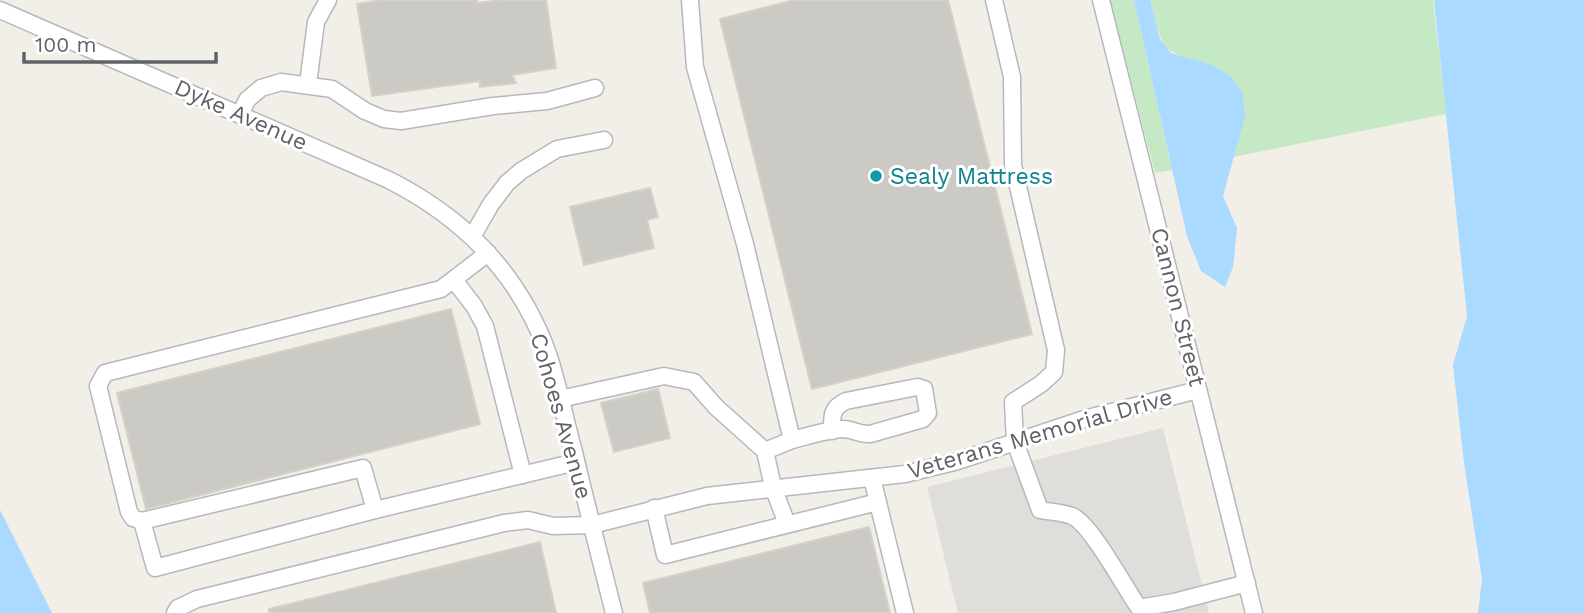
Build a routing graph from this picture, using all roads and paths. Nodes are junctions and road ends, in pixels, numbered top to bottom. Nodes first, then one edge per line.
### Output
1 (328, 0) edge
2 (690, 0) edge
3 (994, 0) edge
4 (1101, 0) edge
5 (0, 10) edge
6 (308, 84) junction
7 (595, 88) dead end
8 (240, 115) junction
9 (604, 139) dead end
10 (472, 237) junction
11 (488, 253) junction
12 (454, 280) junction
13 (1198, 390) junction
14 (560, 399) junction
15 (832, 431) junction
16 (792, 440) junction
17 (1015, 442) junction
18 (765, 451) junction
19 (576, 462) junction
20 (523, 475) junction
21 (872, 478) junction
22 (773, 487) junction
23 (878, 502) junction
24 (654, 508) junction
25 (375, 510) junction
26 (142, 521) junction
27 (787, 524) junction
28 (592, 525) junction
29 (1247, 583) junction
30 (175, 613) edge
31 (614, 613) edge
32 (905, 613) edge
33 (1254, 613) edge

1 - 6 street
2 - 16 street
3 - 17 street
4 - 13 street, Cannon Street
5 - 8 street, Dyke Avenue
6 - 7 street
6 - 8 street
8 - 10 street, Dyke Avenue
9 - 10 street
10 - 11 street, Cohoes Avenue
11 - 12 street
11 - 14 street, Cohoes Avenue
12 - 20 street
12 - 26 street
13 - 17 street, Veterans Memorial Drive
13 - 29 street, Cannon Street
14 - 18 street
14 - 19 street, Cohoes Avenue
15 - 15 street
15 - 16 street
16 - 18 street
17 - 21 street, Veterans Memorial Drive
17 - 29 street
18 - 22 street
19 - 20 street
19 - 28 street, Cohoes Avenue
20 - 25 street
21 - 22 street, Veterans Memorial Drive
21 - 23 street
22 - 24 street, Veterans Memorial Drive
22 - 27 street
23 - 27 street
23 - 32 street
24 - 27 street
24 - 28 street, Veterans Memorial Drive
25 - 26 street
25 - 26 street
28 - 30 street, Veterans Memorial Drive
28 - 31 street, Cohoes Avenue
29 - 33 street, Cannon Street

